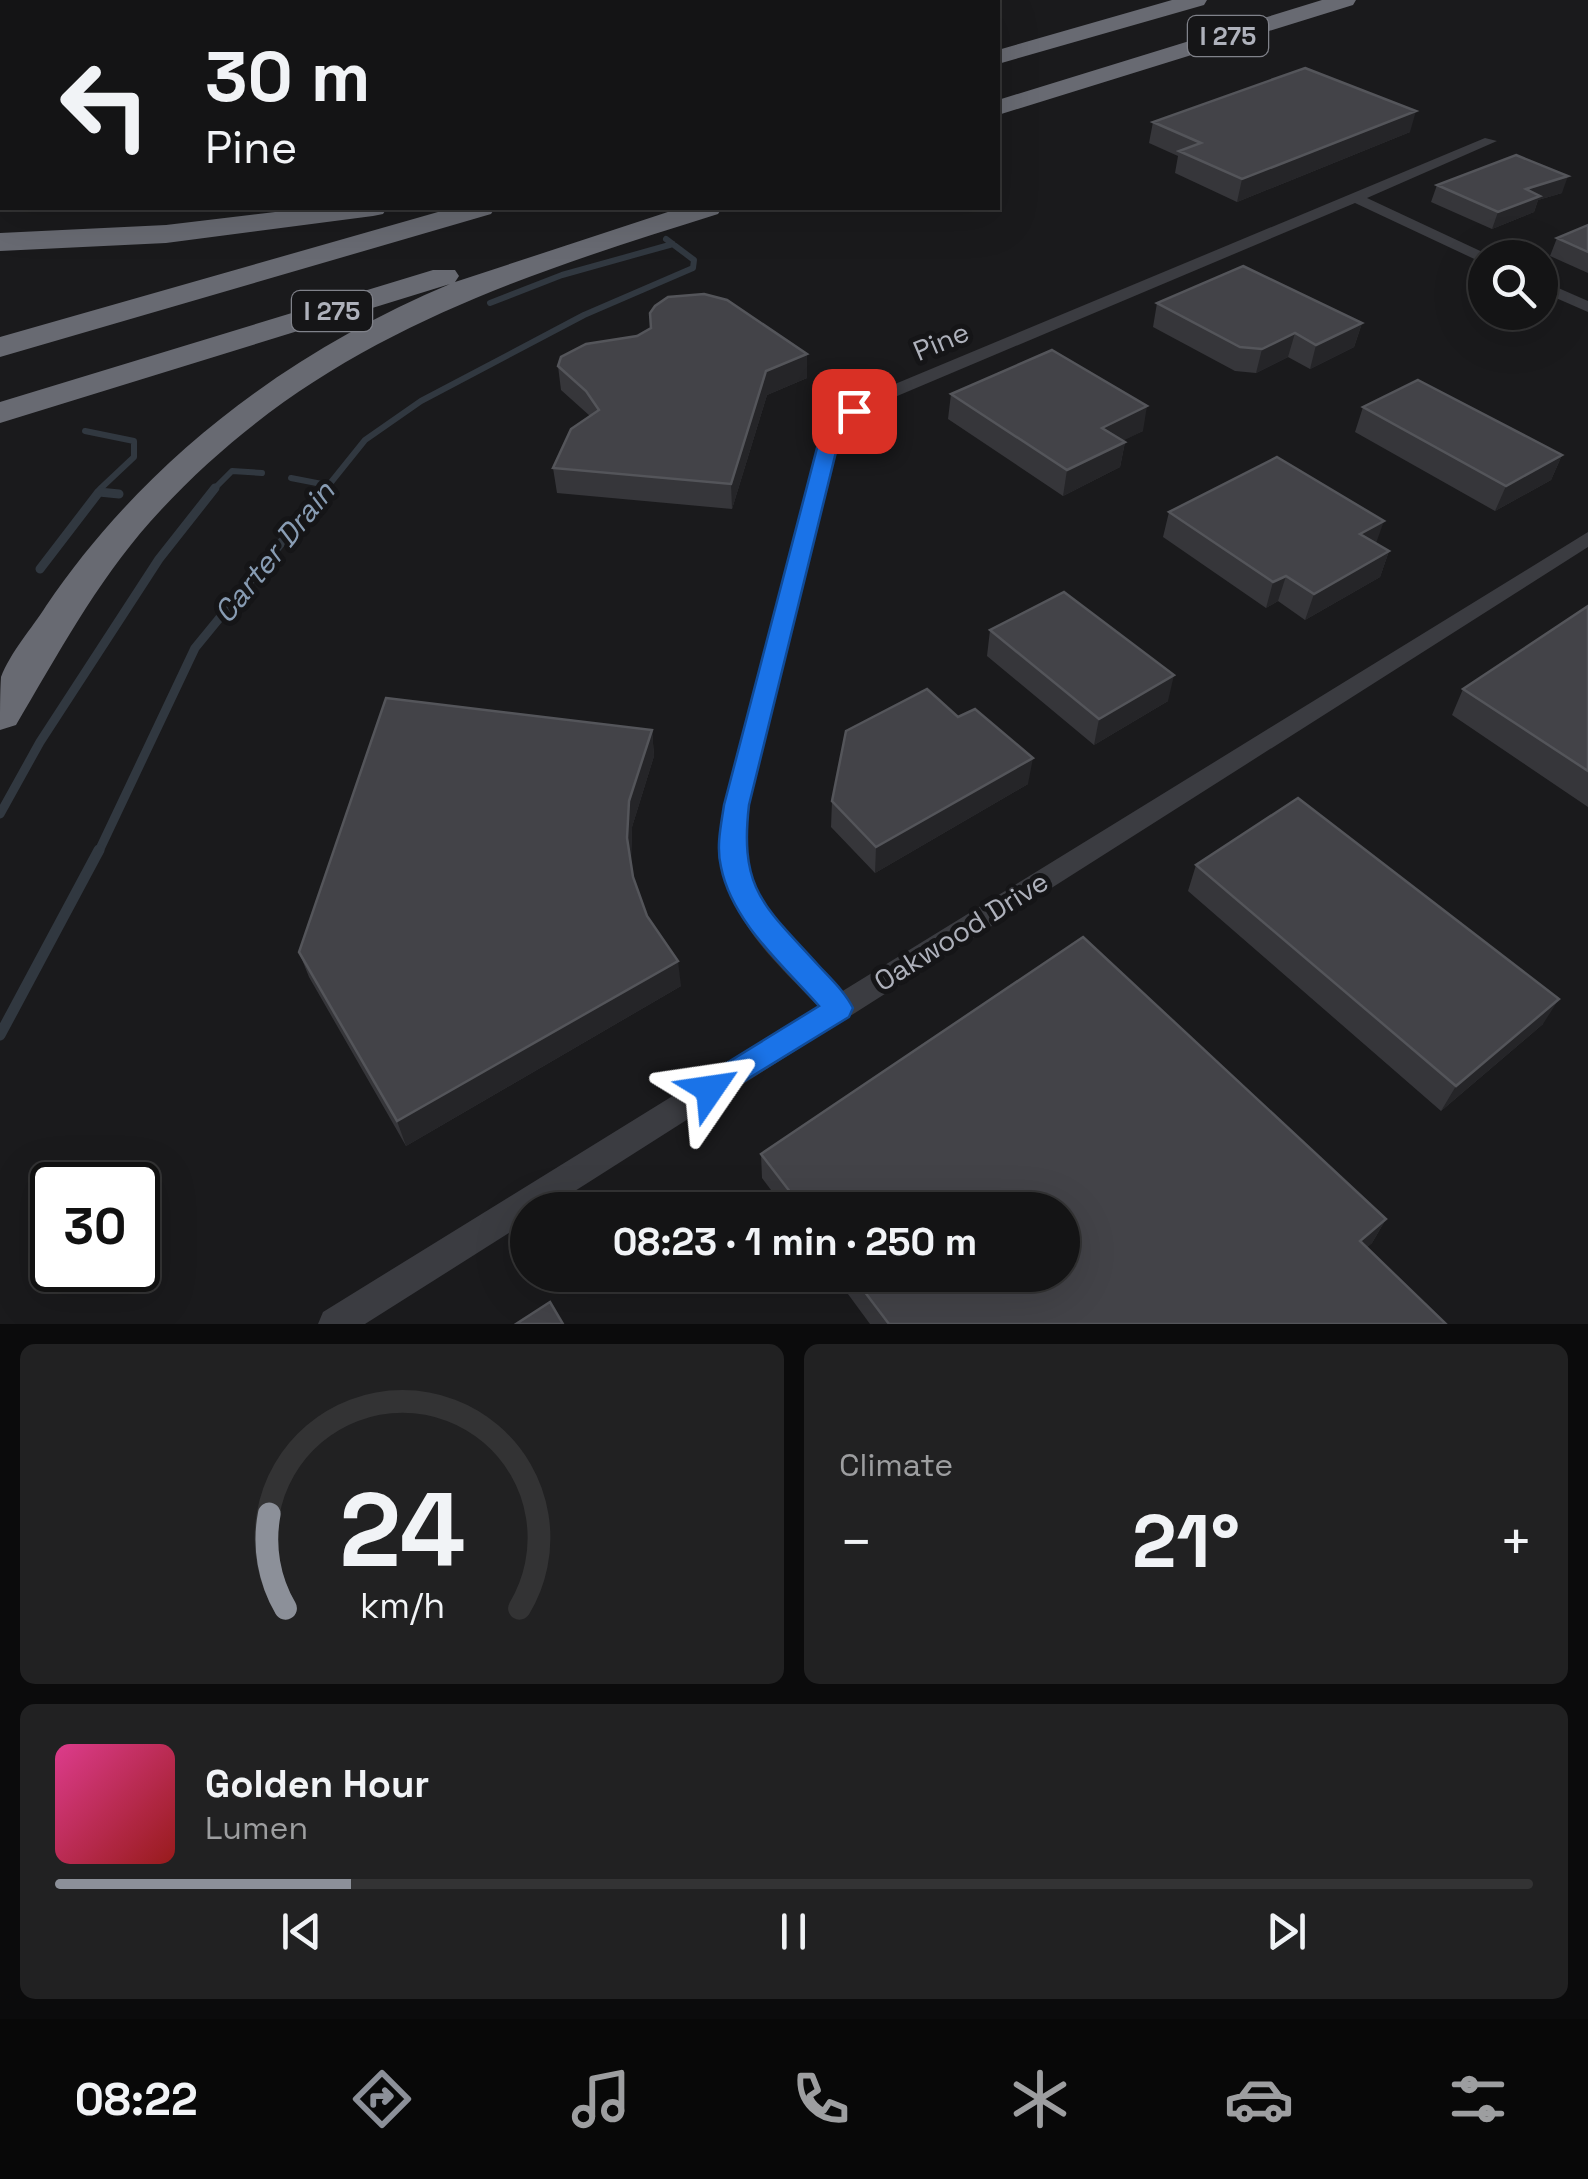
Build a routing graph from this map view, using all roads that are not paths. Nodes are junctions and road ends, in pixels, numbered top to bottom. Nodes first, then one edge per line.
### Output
1 (1196, 0) edge
2 (1346, 0) edge
3 (1000, 57) edge
4 (1000, 109) edge
5 (1490, 141) dead end
6 (1352, 196) junction
7 (357, 210) edge
8 (474, 210) edge
9 (659, 210) edge
10 (702, 210) edge
11 (0, 242) edge
12 (1468, 251) edge
13 (1558, 293) edge
14 (1588, 307) edge
15 (0, 347) edge
16 (0, 413) edge
17 (1588, 538) edge
18 (0, 714) edge
19 (838, 1008) junction
20 (335, 1324) edge

1 - 3 highway, I 275
2 - 4 highway, I 275
5 - 6 street, Pine
6 - 12 street
6 - 19 street, Pine
7 - 11 highway
8 - 15 highway, I 275
9 - 16 highway, I 275
10 - 18 highway
13 - 14 street
17 - 19 street, Oakwood Drive
19 - 20 street, Oakwood Drive

